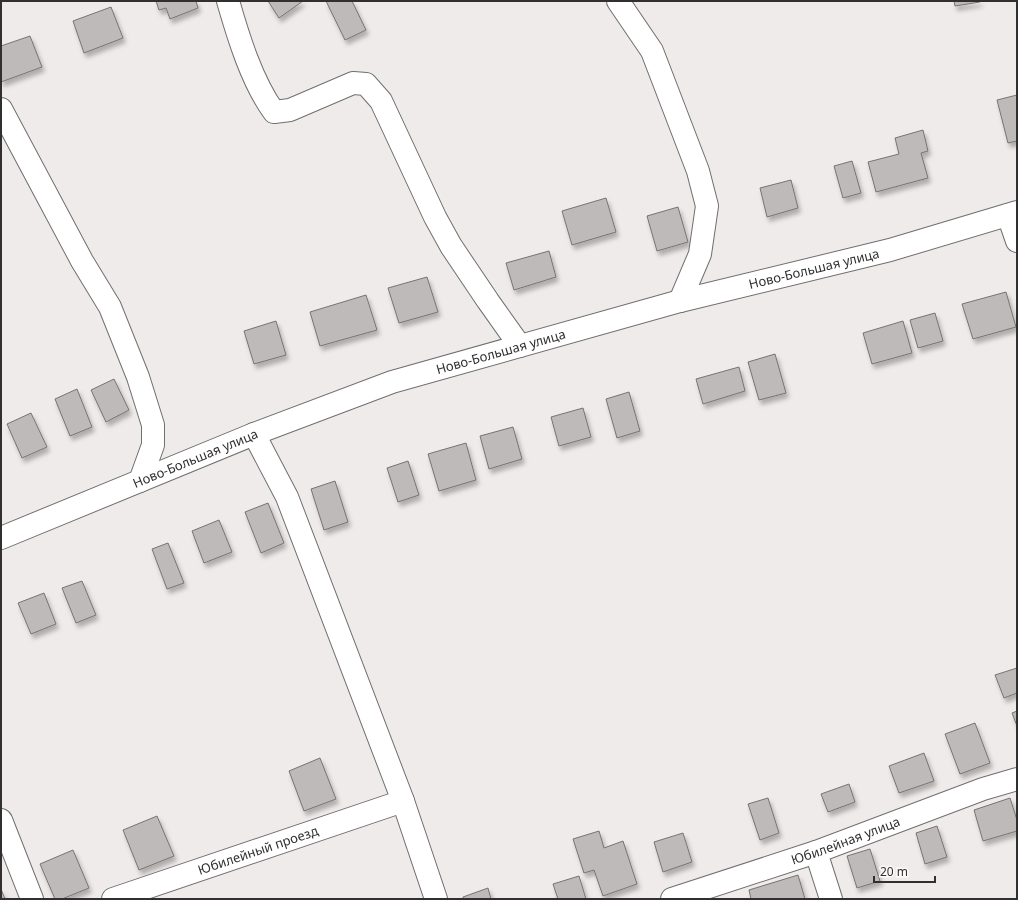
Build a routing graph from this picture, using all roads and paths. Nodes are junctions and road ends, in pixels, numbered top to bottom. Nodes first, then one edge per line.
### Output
1 (228, 1) edge
2 (618, 1) edge
3 (1, 110) edge
4 (1013, 213) edge
5 (1017, 241) edge
6 (680, 301) junction
7 (520, 346) junction
8 (254, 434) junction
9 (140, 481) junction
10 (1, 538) edge
11 (1017, 779) edge
12 (403, 801) junction
13 (1, 820) edge
14 (816, 852) junction
15 (32, 899) edge
16 (113, 899) edge
17 (436, 899) edge
18 (672, 899) edge
19 (831, 899) edge

1 - 7 street
2 - 6 street
3 - 9 street
4 - 5 street
4 - 6 street, Ново-Большая улица
6 - 7 street, Ново-Большая улица
7 - 8 street, Ново-Большая улица
8 - 9 street, Ново-Большая улица
8 - 12 street
9 - 10 street, Ново-Большая улица
11 - 14 street, Юбилейная улица
12 - 16 street, Юбилейный проезд
12 - 17 street
13 - 15 street
14 - 18 street, Юбилейная улица
14 - 19 street

